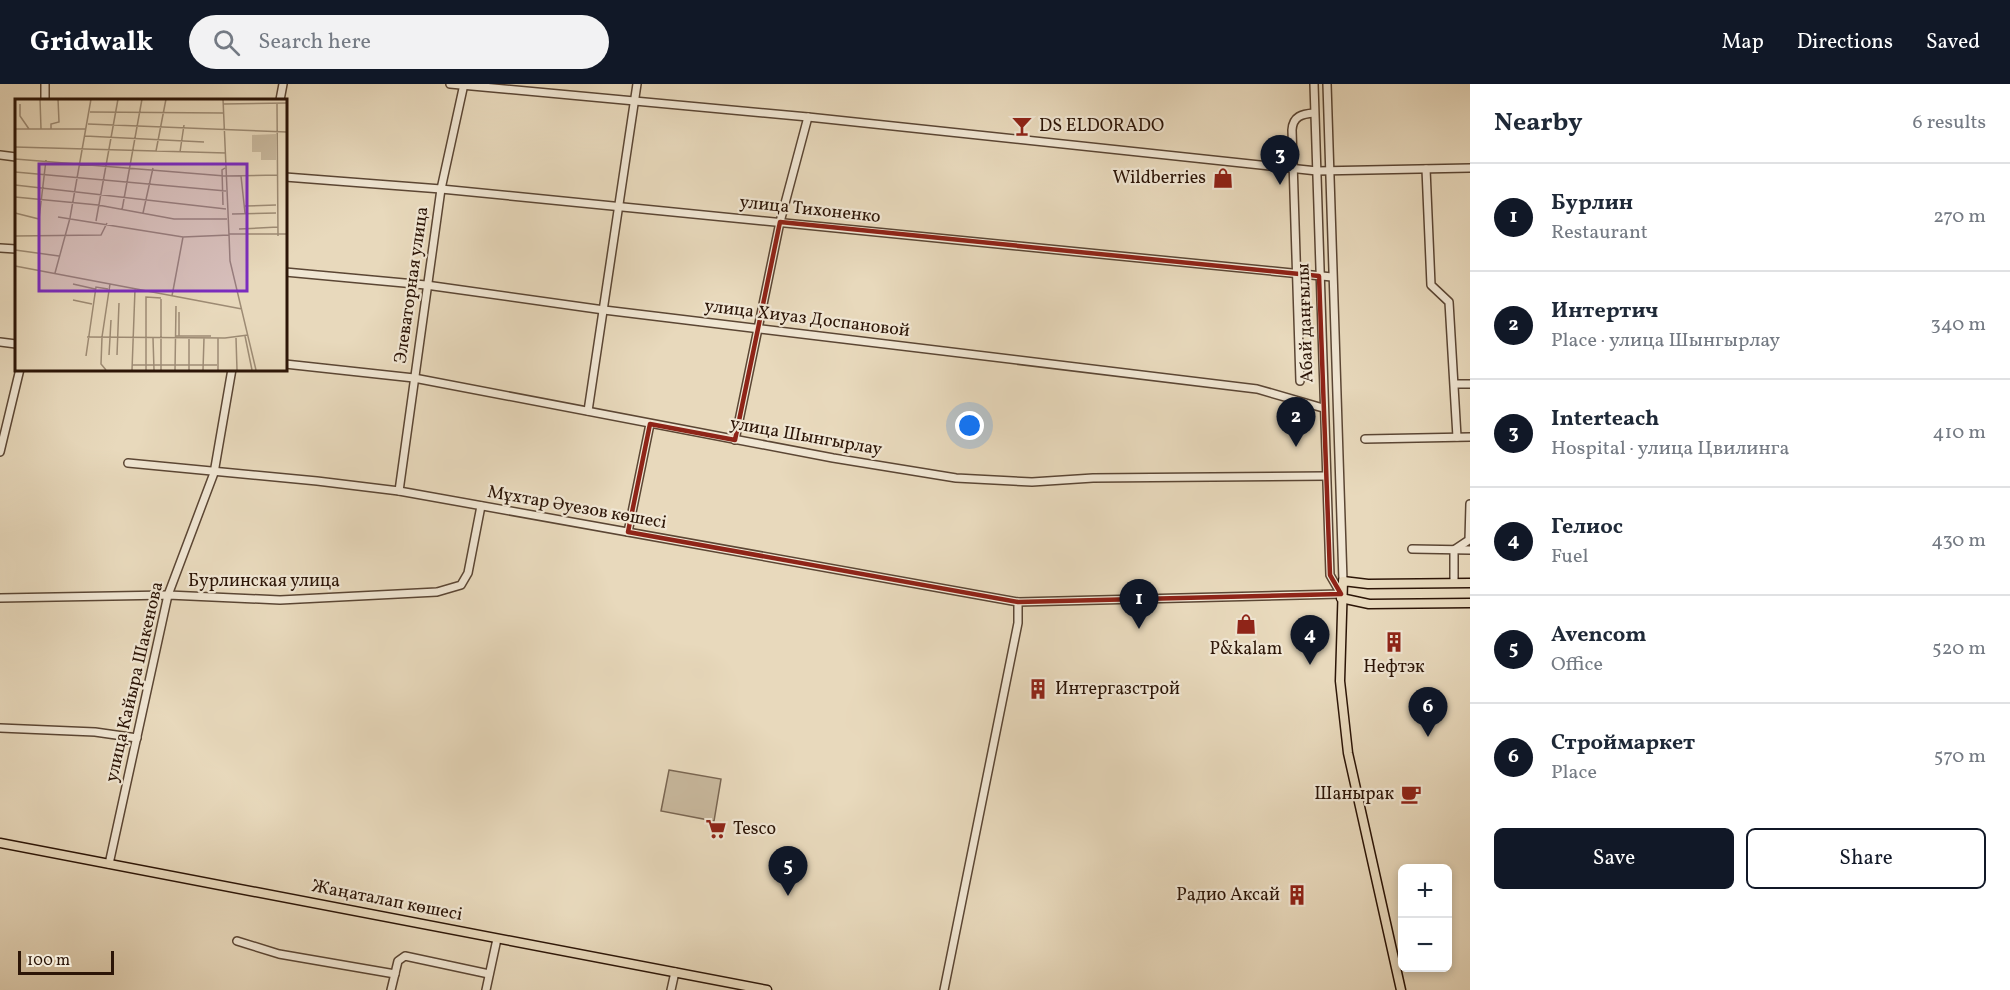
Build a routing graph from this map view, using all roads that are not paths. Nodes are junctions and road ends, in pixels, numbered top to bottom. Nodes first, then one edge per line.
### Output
1 (283, 84) edge
2 (450, 84) edge
3 (637, 84) edge
4 (1314, 84) edge
5 (1327, 84) edge
6 (464, 85) edge
7 (280, 99) edge
8 (634, 101) junction
9 (1314, 113) junction
10 (808, 117) junction
11 (0, 155) edge
12 (15, 157) edge
13 (1292, 168) junction
14 (1470, 168) edge
15 (1426, 169) junction
16 (1317, 171) junction
17 (1329, 171) junction
18 (286, 177) edge
19 (441, 189) junction
20 (619, 206) junction
21 (780, 222) junction
22 (0, 248) edge
23 (15, 249) edge
24 (286, 272) edge
25 (1295, 274) junction
26 (1319, 276) junction
27 (1332, 277) junction
28 (426, 285) junction
29 (604, 309) junction
30 (759, 329) junction
31 (0, 342) edge
32 (15, 344) edge
33 (286, 364) edge
34 (20, 370) edge
35 (232, 370) edge
36 (414, 378) junction
37 (1300, 381) dead end
38 (1455, 384) junction
39 (1470, 384) edge
40 (1323, 408) junction
41 (588, 411) junction
42 (650, 424) junction
43 (1457, 437) junction
44 (1470, 437) edge
45 (735, 440) junction
46 (1365, 440) dead end
47 (0, 452) edge
48 (128, 463) dead end
49 (214, 473) junction
50 (1326, 476) junction
51 (399, 492) junction
52 (1470, 504) edge
53 (481, 506) junction
54 (628, 532) junction
55 (1412, 549) dead end
56 (1454, 550) junction
57 (1470, 550) edge
58 (1343, 581) junction
59 (1454, 583) junction
60 (1470, 583) edge
61 (168, 595) junction
62 (1341, 596) junction
63 (0, 598) edge
64 (1018, 602) junction
65 (1470, 603) edge
66 (0, 728) edge
67 (137, 738) junction
68 (0, 843) edge
69 (110, 864) junction
70 (497, 939) junction
71 (237, 941) dead end
72 (675, 972) junction
73 (395, 974) junction
74 (489, 974) junction
75 (391, 990) edge
76 (486, 990) edge
77 (671, 990) edge
78 (767, 990) edge
79 (944, 990) edge
80 (1401, 990) edge

1 - 7 street
2 - 6 street
3 - 8 street
4 - 9 street, Абай даңғылы
5 - 17 street, Абай даңғылы
6 - 8 street
6 - 19 street, Элеваторная улица
8 - 10 street
8 - 20 street
9 - 13 street
9 - 16 street, Абай даңғылы
10 - 13 street
10 - 21 street
11 - 12 street
13 - 16 street
13 - 25 street
14 - 15 street
15 - 17 street
15 - 38 street
16 - 17 street
16 - 26 street, Абай даңғылы
17 - 27 street, Абай даңғылы
18 - 19 street, улица Тихоненко
19 - 20 street, улица Тихоненко
19 - 28 street, Элеваторная улица
20 - 21 street, улица Тихоненко
20 - 29 street
21 - 25 street, улица Тихоненко
21 - 30 street
22 - 23 street
24 - 28 street, улица Хиуаз Доспановой
25 - 26 street, улица Тихоненко
25 - 37 street
26 - 27 street, улица Тихоненко
26 - 40 street, Абай даңғылы
27 - 58 street, Абай даңғылы
28 - 29 street, улица Хиуаз Доспановой
28 - 36 street, Элеваторная улица
29 - 30 street, улица Хиуаз Доспановой
29 - 41 street
30 - 40 street, улица Хиуаз Доспановой
30 - 45 street
31 - 32 street
33 - 36 street, улица Шынгырлау
34 - 47 street
35 - 49 street, улица Кайыра Шакенова
36 - 41 street, улица Шынгырлау
36 - 51 street, Элеваторная улица
38 - 39 street
38 - 43 street
40 - 50 street, Абай даңғылы
41 - 42 street, улица Шынгырлау
42 - 45 street, улица Шынгырлау
42 - 54 street
43 - 44 street
43 - 46 street
45 - 50 street, улица Шынгырлау
48 - 49 street, Мұхтар Әуезов көшесі
49 - 51 street, Мұхтар Әуезов көшесі
49 - 61 street, улица Кайыра Шакенова
50 - 62 street, Абай даңғылы
51 - 53 street, Мұхтар Әуезов көшесі
52 - 56 street
53 - 54 street, Мұхтар Әуезов көшесі
53 - 61 street, Бурлинская улица
54 - 64 street, Мұхтар Әуезов көшесі
55 - 56 street
56 - 57 street
56 - 59 street
58 - 59 main road
58 - 62 main road
59 - 60 main road
61 - 63 street, Бурлинская улица
61 - 67 street, улица Кайыра Шакенова
62 - 64 street, Мұхтар Әуезов көшесі
62 - 65 main road
62 - 80 main road
64 - 79 street
66 - 67 street
67 - 69 street, улица Кайыра Шакенова
68 - 69 main road, Жаңаталап көшесі
69 - 70 main road, Жаңаталап көшесі
70 - 72 main road, Жаңаталап көшесі
70 - 74 street
71 - 73 street
72 - 77 street
72 - 78 main road, Жаңаталап көшесі
73 - 74 street
73 - 75 street
74 - 76 street

